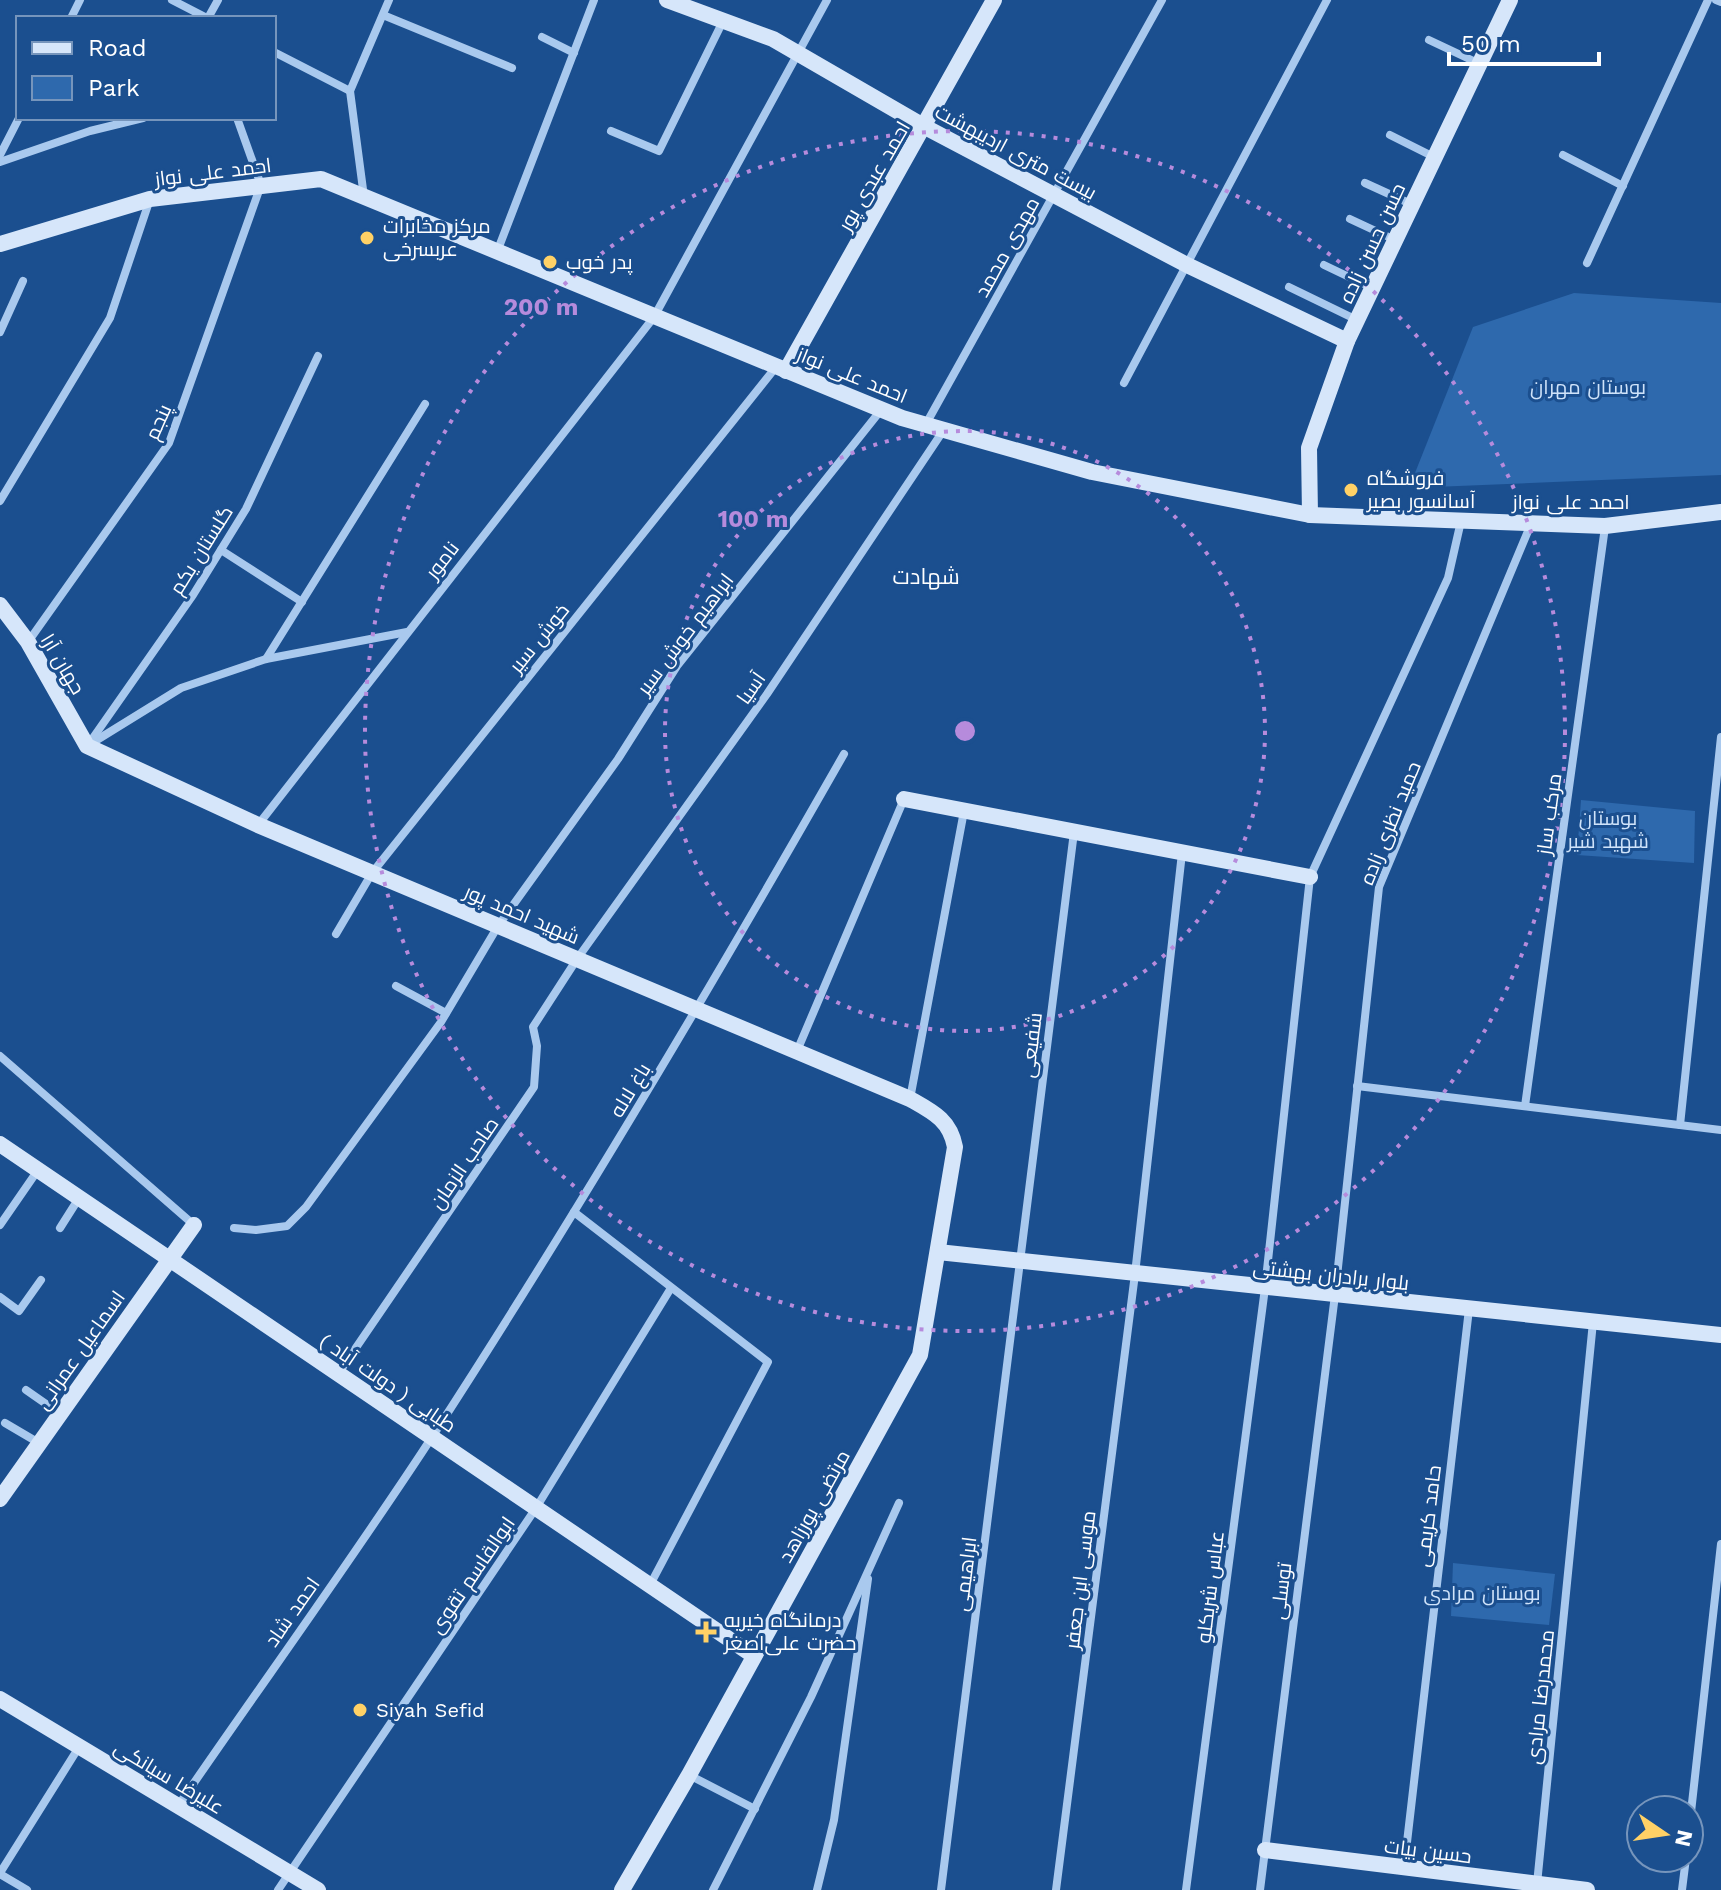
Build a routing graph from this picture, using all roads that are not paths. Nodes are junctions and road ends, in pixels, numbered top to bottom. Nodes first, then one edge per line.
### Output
1 (172, 0) edge
2 (389, 0) edge
3 (594, 0) edge
4 (669, 0) edge
5 (827, 0) edge
6 (994, 0) edge
7 (1162, 0) edge
8 (1327, 0) edge
9 (1510, 0) edge
10 (1708, 0) edge
11 (383, 15) junction
12 (204, 16) edge
13 (723, 21) junction
14 (542, 37) dead end
15 (1429, 40) dead end
16 (276, 53) edge
17 (574, 53) junction
18 (798, 53) junction
19 (1481, 65) junction
20 (512, 68) dead end
21 (350, 91) junction
22 (18, 120) edge
23 (135, 120) edge
24 (238, 120) edge
25 (925, 127) junction
26 (611, 131) dead end
27 (1390, 135) dead end
28 (0, 155) edge
29 (1563, 155) dead end
30 (1434, 157) junction
31 (0, 162) edge
32 (1365, 183) dead end
33 (261, 185) junction
34 (1623, 186) junction
35 (1054, 195) junction
36 (364, 197) junction
37 (150, 199) junction
38 (1412, 205) junction
39 (1350, 219) dead end
40 (1395, 240) junction
41 (0, 244) edge
42 (497, 253) junction
43 (1587, 263) dead end
44 (1187, 265) junction
45 (1324, 265) dead end
46 (23, 281) dead end
47 (1289, 287) dead end
48 (1373, 288) junction
49 (654, 317) junction
50 (1358, 320) junction
51 (0, 332) edge
52 (1347, 341) junction
53 (318, 356) dead end
54 (781, 369) junction
55 (1124, 383) dead end
56 (425, 404) dead end
57 (882, 409) junction
58 (926, 425) junction
59 (944, 430) junction
60 (0, 501) edge
61 (1721, 512) edge
62 (1310, 515) junction
63 (1461, 521) junction
64 (1531, 524) junction
65 (1605, 526) junction
66 (221, 550) junction
67 (302, 602) junction
68 (0, 605) edge
69 (407, 632) junction
70 (28, 642) junction
71 (266, 659) junction
72 (1721, 737) edge
73 (87, 746) junction
74 (844, 754) dead end
75 (904, 799) joint
76 (964, 811) junction
77 (258, 825) junction
78 (1074, 832) junction
79 (1182, 853) junction
80 (372, 873) junction
81 (1310, 877) junction
82 (498, 926) junction
83 (336, 934) dead end
84 (577, 959) junction
85 (396, 986) dead end
86 (698, 1010) junction
87 (446, 1013) junction
88 (797, 1051) junction
89 (0, 1056) edge
90 (1357, 1086) junction
91 (910, 1099) junction
92 (1525, 1106) junction
93 (941, 1116) joint
94 (1680, 1125) junction
95 (1721, 1130) edge
96 (0, 1144) edge
97 (38, 1170) junction
98 (79, 1198) junction
99 (574, 1212) junction
100 (0, 1225) edge
101 (194, 1225) joint
102 (60, 1228) dead end
103 (234, 1228) dead end
104 (938, 1252) junction
105 (167, 1259) junction
106 (1020, 1262) junction
107 (1135, 1274) junction
108 (41, 1280) dead end
109 (671, 1288) junction
110 (1265, 1288) junction
111 (1335, 1295) junction
112 (0, 1297) edge
113 (1469, 1309) junction
114 (1593, 1322) junction
115 (1721, 1335) edge
116 (338, 1374) junction
117 (26, 1390) dead end
118 (59, 1413) junction
119 (5, 1423) dead end
120 (432, 1437) junction
121 (39, 1443) junction
122 (0, 1499) edge
123 (899, 1503) dead end
124 (536, 1508) junction
125 (1721, 1544) edge
126 (870, 1569) junction
127 (650, 1585) junction
128 (754, 1656) junction
129 (1, 1701) edge
130 (79, 1747) junction
131 (689, 1775) junction
132 (1693, 1794) edge
133 (178, 1806) junction
134 (755, 1809) junction
135 (1265, 1850) junction
136 (1404, 1869) junction
137 (0, 1873) edge
138 (290, 1873) junction
139 (1537, 1884) junction
140 (27, 1890) edge
141 (278, 1890) edge
142 (318, 1890) edge
143 (622, 1890) edge
144 (713, 1890) edge
145 (817, 1890) edge
146 (941, 1890) edge
147 (1056, 1890) edge
148 (1186, 1890) edge
149 (1260, 1890) edge
150 (1587, 1890) edge

1 - 12 street
2 - 11 street
3 - 17 street
4 - 13 street, بیست متری اردیبهشت
5 - 18 street, نامور
6 - 25 street, احمد عبدی پور
7 - 35 street, مهدی محمد
8 - 44 street
9 - 19 street, حسن حسن زاده
10 - 34 street
11 - 20 street
11 - 21 street
13 - 18 street, بیست متری اردیبهشت
13 - 26 street
14 - 17 street
15 - 19 street
16 - 21 street
17 - 42 street
18 - 25 street, بیست متری اردیبهشت
18 - 49 street, نامور
19 - 30 street, حسن حسن زاده
21 - 36 street
22 - 28 street
23 - 31 street
24 - 33 street
25 - 35 street, بیست متری اردیبهشت
25 - 54 street, احمد عبدی پور
27 - 30 street
29 - 34 street
30 - 38 street, حسن حسن زاده
32 - 38 street
33 - 36 street, احمد علی نواز
33 - 37 street, احمد علی نواز
33 - 70 street, پنجم
34 - 43 street
35 - 44 street, بیست متری اردیبهشت
35 - 58 street, مهدی محمد
36 - 42 street, احمد علی نواز
37 - 41 street, احمد علی نواز
37 - 60 street
38 - 40 street, حسن حسن زاده
39 - 40 street
40 - 48 street, حسن حسن زاده
42 - 49 street, احمد علی نواز
44 - 52 street, بیست متری اردیبهشت
44 - 55 street
45 - 48 street
46 - 51 street
47 - 50 street
48 - 50 street, حسن حسن زاده
49 - 54 street, احمد علی نواز
49 - 69 street, نامور
50 - 52 street, حسن حسن زاده
52 - 62 street, حسن حسن زاده
53 - 66 street, گلستان یکم
54 - 57 street, احمد علی نواز
54 - 80 street, خوش سیر
56 - 67 street
57 - 58 street, احمد علی نواز
57 - 82 street, ابراهیم خوش سیر
58 - 59 street, احمد علی نواز
59 - 62 street, احمد علی نواز
59 - 84 street, آسیا
61 - 65 street, احمد علی نواز
62 - 63 street, احمد علی نواز
63 - 64 street, احمد علی نواز
63 - 81 street, عباس شریکلو
64 - 65 street, احمد علی نواز
64 - 90 street, حمید نظری زاده
65 - 92 street, مرکب ساز
66 - 67 street
66 - 73 street, گلستان یکم
67 - 71 street
68 - 70 street, جهان آرا
69 - 71 street
69 - 77 street, نامور
70 - 73 street, جهان آرا
71 - 73 street
72 - 94 street
73 - 77 street, شهید احمد پور
74 - 86 street, باغ لاله
75 - 76 street
75 - 88 street
76 - 78 street
76 - 91 street
77 - 80 street, شهید احمد پور
78 - 79 street
78 - 106 street, شفیعی
79 - 81 street
79 - 107 street, موسی ابن جعفر
80 - 82 street, شهید احمد پور
80 - 83 street, خوش سیر
81 - 110 street, عباس شریکلو
82 - 84 street, شهید احمد پور
82 - 87 street, ابراهیم خوش سیر
84 - 86 street, شهید احمد پور
84 - 116 street, صاحب الزمان
85 - 87 street
86 - 88 street, شهید احمد پور
86 - 99 street, باغ لاله
87 - 103 street, ابراهیم خوش سیر
88 - 91 street, شهید احمد پور
89 - 101 street
90 - 92 street
90 - 111 street, حمید نظری زاده
91 - 93 street, شهید احمد پور
92 - 94 street
93 - 104 street, مرتضی پورزاهد
94 - 95 street
96 - 97 street, طبایی ( دولت آباد )
97 - 98 street, طبایی ( دولت آباد )
97 - 100 street
98 - 102 street
98 - 105 street, طبایی ( دولت آباد )
99 - 109 street
99 - 120 street, باغ لاله
101 - 105 street, اسماعیل عمرانی
104 - 106 street, بلوار برادران بهشتی
104 - 128 street, مرتضی پورزاهد
105 - 116 street, طبایی ( دولت آباد )
105 - 118 street, اسماعیل عمرانی
106 - 107 street, بلوار برادران بهشتی
106 - 146 street, ابراهیمی
107 - 110 street, بلوار برادران بهشتی
107 - 147 street, موسی ابن جعفر
108 - 112 street
109 - 124 street, ابوالقاسم تقوی
109 - 127 street
110 - 111 street, بلوار برادران بهشتی
110 - 148 street, عباس شریکلو
111 - 113 street, بلوار برادران بهشتی
111 - 135 street, توسلی
113 - 114 street, بلوار برادران بهشتی
113 - 136 street, حامد کریمی
114 - 115 street, بلوار برادران بهشتی
114 - 139 street, محمدرضا مرادی
116 - 120 street, طبایی ( دولت آباد )
117 - 118 street
118 - 121 street, اسماعیل عمرانی
119 - 121 street
120 - 124 street, طبایی ( دولت آباد )
120 - 133 street, احمد شاد
121 - 122 street, اسماعیل عمرانی
123 - 126 street
124 - 127 street, طبایی ( دولت آباد )
124 - 138 street, ابوالقاسم تقوی
125 - 132 street
126 - 134 street
126 - 145 street
127 - 128 street, طبایی ( دولت آباد )
128 - 131 street, مرتضی پورزاهد
129 - 130 street, علیرضا سیانکی
130 - 133 street, علیرضا سیانکی
130 - 137 street
131 - 134 street
131 - 143 street, مرتضی پورزاهد
133 - 138 street, علیرضا سیانکی
134 - 144 street
135 - 136 street, حسین بیات
135 - 149 street, توسلی
136 - 139 street, حسین بیات
137 - 140 street
138 - 141 street, ابوالقاسم تقوی
138 - 142 street, علیرضا سیانکی
139 - 150 street, حسین بیات

